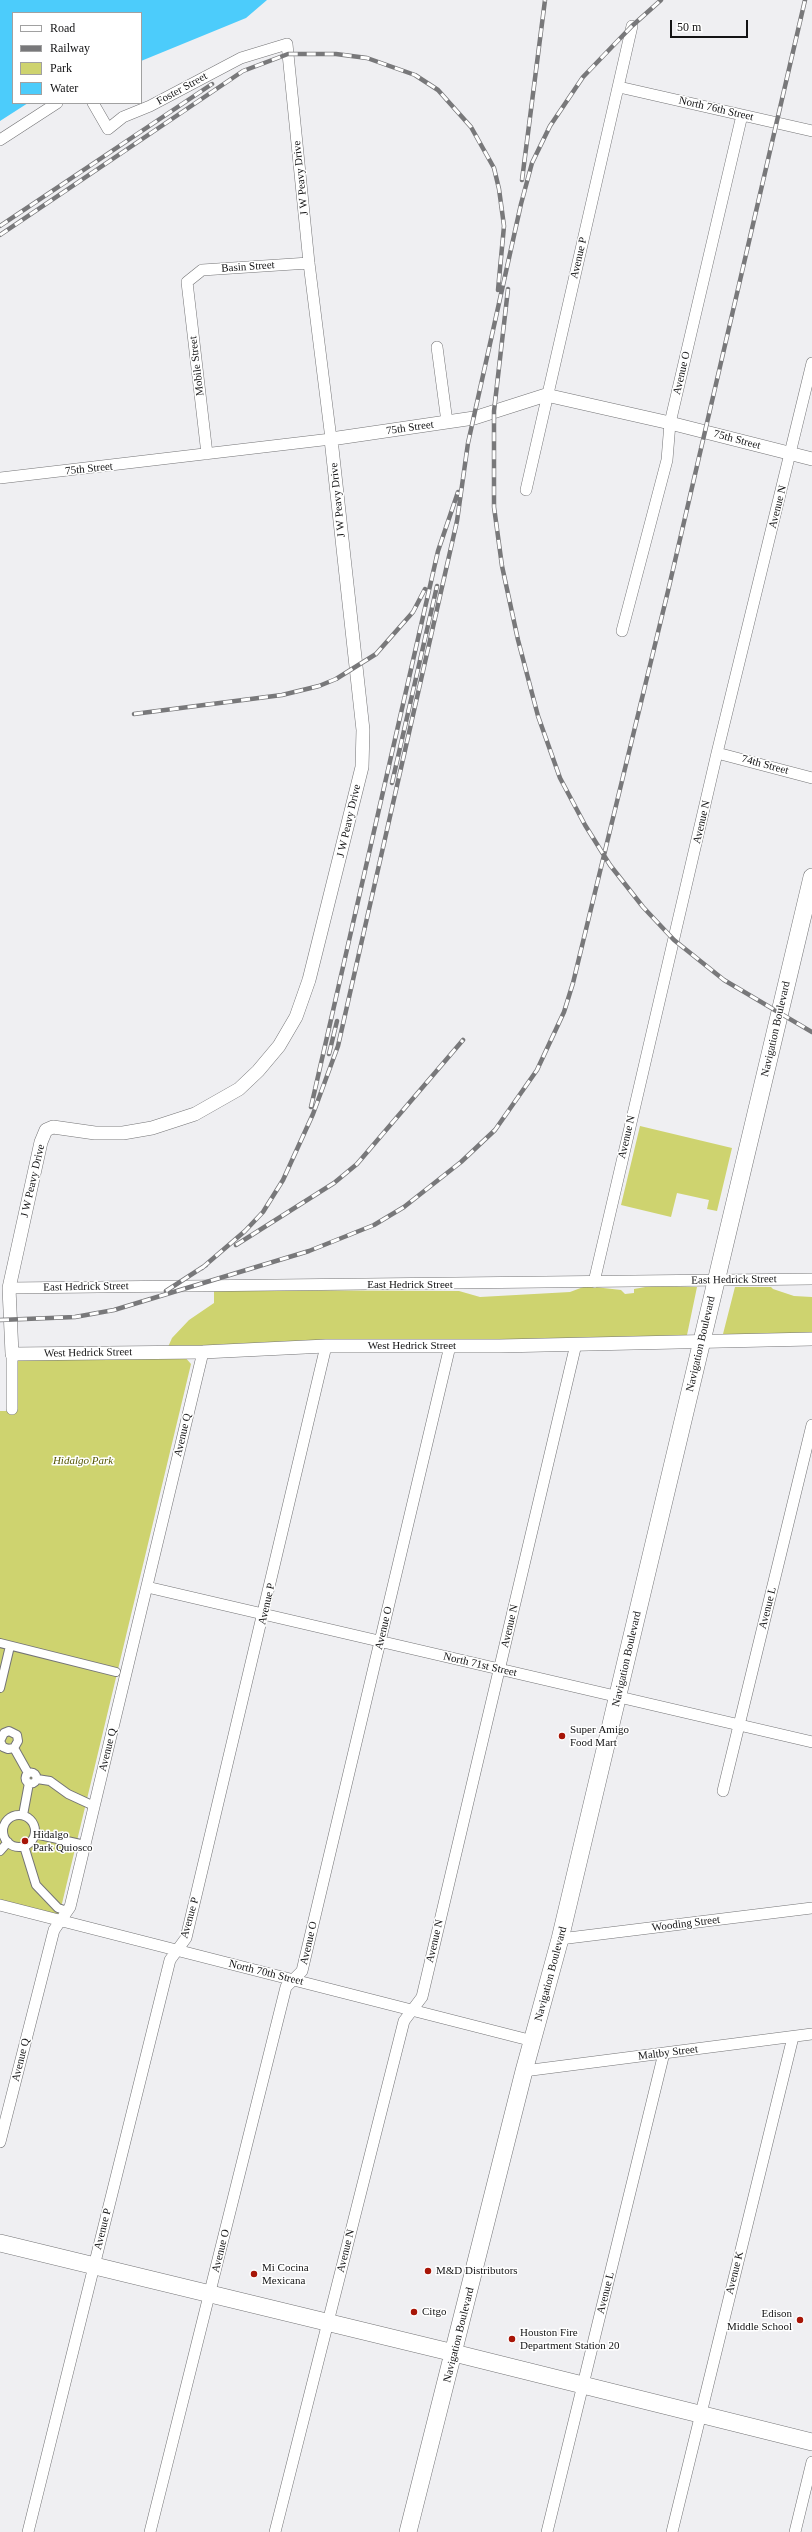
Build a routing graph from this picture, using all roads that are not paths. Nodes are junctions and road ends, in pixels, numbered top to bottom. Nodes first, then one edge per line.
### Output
1 (632, 26) dead end
2 (287, 44) joint
3 (619, 87) junction
4 (55, 104) edge
5 (94, 104) edge
6 (742, 115) junction
7 (812, 132) edge
8 (0, 140) edge
9 (309, 263) junction
10 (189, 278) joint
11 (437, 348) dead end
12 (812, 363) edge
13 (546, 395) junction
14 (447, 422) junction
15 (670, 422) junction
16 (331, 439) junction
17 (207, 454) junction
18 (791, 454) junction
19 (812, 459) edge
20 (0, 478) edge
21 (526, 490) dead end
22 (622, 631) dead end
23 (717, 753) junction
24 (812, 778) edge
25 (812, 877) edge
26 (812, 1279) edge
27 (716, 1280) junction
28 (594, 1282) junction
29 (9, 1288) junction
30 (812, 1339) edge
31 (702, 1340) junction
32 (576, 1344) junction
33 (326, 1346) junction
34 (450, 1346) junction
35 (203, 1352) junction
36 (12, 1354) junction
37 (12, 1409) dead end
38 (812, 1425) edge
39 (147, 1587) junction
40 (264, 1615) junction
41 (381, 1642) junction
42 (0, 1643) edge
43 (10, 1646) junction
44 (500, 1670) junction
45 (116, 1672) dead end
46 (0, 1688) edge
47 (618, 1696) junction
48 (740, 1726) junction
49 (0, 1741) edge
50 (812, 1742) edge
51 (14, 1748) junction
52 (33, 1781) junction
53 (723, 1791) dead end
54 (94, 1806) junction
55 (23, 1815) junction
56 (2, 1825) edge
57 (35, 1834) junction
58 (8, 1842) junction
59 (85, 1845) junction
60 (24, 1846) junction
61 (0, 1851) edge
62 (0, 1904) edge
63 (812, 1908) edge
64 (64, 1916) junction
65 (560, 1939) junction
66 (177, 1951) junction
67 (293, 1980) junction
68 (412, 2010) junction
69 (812, 2034) edge
70 (793, 2037) junction
71 (533, 2040) junction
72 (664, 2053) junction
73 (524, 2071) junction
74 (0, 2142) edge
75 (0, 2244) edge
76 (94, 2266) junction
77 (210, 2294) junction
78 (328, 2323) junction
79 (454, 2353) junction
80 (583, 2386) junction
81 (701, 2416) junction
82 (812, 2442) edge
83 (812, 2462) edge
84 (28, 2532) edge
85 (150, 2532) edge
86 (275, 2532) edge
87 (408, 2532) edge
88 (547, 2532) edge
89 (672, 2532) edge
90 (795, 2532) edge

1 - 3 street, Avenue P
2 - 5 street, Foster Street
2 - 9 street, J W Peavy Drive
3 - 6 street, North 76th Street
3 - 13 street, Avenue P
4 - 8 street
6 - 7 street, North 76th Street
6 - 15 street, Avenue O
9 - 10 street, Basin Street
9 - 16 street, J W Peavy Drive
10 - 17 street, Mobile Street
11 - 14 street
12 - 18 street, Avenue N
13 - 14 street, 75th Street
13 - 15 street, 75th Street
13 - 21 street, Avenue P
14 - 16 street, 75th Street
15 - 18 street, 75th Street
15 - 22 street, Avenue O
16 - 17 street, 75th Street
16 - 29 street, J W Peavy Drive
17 - 20 street, 75th Street
18 - 19 street, 75th Street
18 - 23 street, Avenue N
23 - 24 street, 74th Street
23 - 28 street, Avenue N
25 - 27 main road, Navigation Boulevard
26 - 27 street, East Hedrick Street
27 - 28 street, East Hedrick Street
27 - 31 main road, Navigation Boulevard
28 - 29 street, East Hedrick Street
29 - 36 street, J W Peavy Drive
30 - 31 street, West Hedrick Street
31 - 32 street, West Hedrick Street
31 - 47 main road, Navigation Boulevard
32 - 34 street, West Hedrick Street
32 - 44 street, Avenue N
33 - 34 street, West Hedrick Street
33 - 35 street, West Hedrick Street
33 - 40 street, Avenue P
34 - 41 street, Avenue O
35 - 36 street, West Hedrick Street
35 - 39 street, Avenue Q
36 - 37 street, J W Peavy Drive
38 - 48 street, Avenue L
39 - 40 street, North 71st Street
39 - 54 street, Avenue Q
40 - 41 street, North 71st Street
40 - 66 street, Avenue P
41 - 44 street, North 71st Street
41 - 67 street, Avenue O
42 - 43 street
43 - 45 street
43 - 46 street
44 - 47 street, North 71st Street
44 - 68 street, Avenue N
47 - 48 street, North 71st Street
47 - 65 main road, Navigation Boulevard
48 - 50 street, North 71st Street
48 - 53 street, Avenue L
49 - 51 street
49 - 51 street
51 - 52 street
52 - 54 street
52 - 55 street
54 - 59 street, Avenue Q
55 - 56 street
55 - 57 street
56 - 58 street
57 - 59 street
57 - 60 street
58 - 60 street
58 - 61 street
59 - 64 street, Avenue Q
60 - 64 street
62 - 64 street, North 70th Street
63 - 65 street, Wooding Street
64 - 66 street, North 70th Street
64 - 74 street, Avenue Q
65 - 71 main road, Navigation Boulevard
66 - 67 street, North 70th Street
66 - 76 street, Avenue P
67 - 68 street, North 70th Street
67 - 77 street, Avenue O
68 - 71 street, North 70th Street
68 - 78 street, Avenue N
69 - 70 street, Maltby Street
70 - 72 street, Maltby Street
70 - 81 street, Avenue K
71 - 73 main road, Navigation Boulevard
72 - 73 street, Maltby Street
72 - 80 street, Avenue L
73 - 79 main road, Navigation Boulevard
75 - 76 main road
76 - 77 main road
76 - 84 street, Avenue P
77 - 78 main road
77 - 85 street, Avenue O
78 - 79 main road
78 - 86 street, Avenue N
79 - 80 main road
79 - 87 main road, Navigation Boulevard
80 - 81 main road
80 - 88 street, Avenue L
81 - 82 main road
81 - 89 street, Avenue K
83 - 90 street

